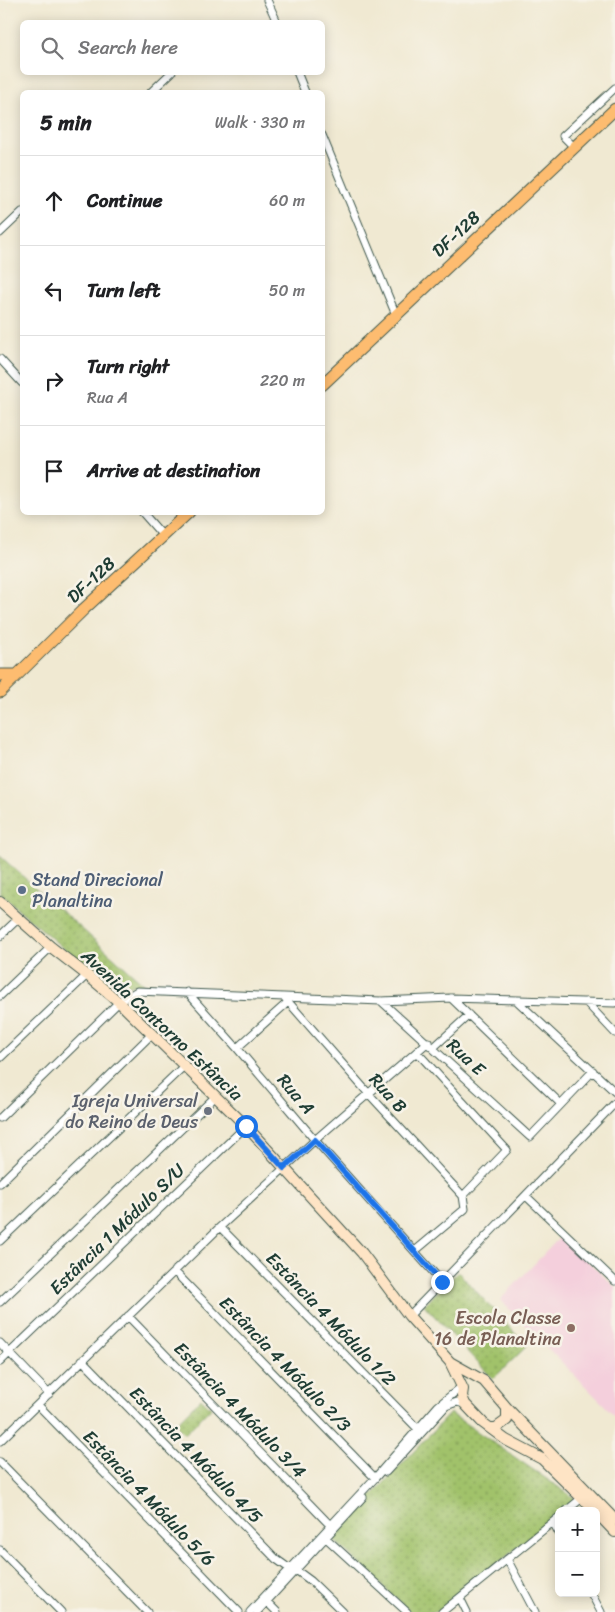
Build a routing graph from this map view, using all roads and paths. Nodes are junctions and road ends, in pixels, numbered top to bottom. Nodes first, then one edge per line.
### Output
1 (268, 0) edge
2 (276, 20) edge
3 (169, 75) edge
4 (298, 75) edge
5 (615, 88) edge
6 (152, 90) edge
7 (304, 90) edge
8 (615, 109) edge
9 (325, 142) edge
10 (574, 147) junction
11 (20, 214) edge
12 (0, 233) edge
13 (396, 315) junction
14 (0, 359) edge
15 (20, 381) edge
16 (325, 382) edge
17 (145, 515) edge
18 (186, 515) edge
19 (164, 537) junction
20 (17, 675) junction
21 (0, 676) edge
22 (0, 692) edge
23 (0, 902) edge
24 (19, 918) junction
25 (0, 936) edge
26 (51, 947) junction
27 (87, 975) junction
28 (187, 992) junction
29 (0, 996) edge
30 (451, 998) junction
31 (286, 1000) junction
32 (516, 1000) junction
33 (381, 1001) junction
34 (119, 1002) junction
35 (586, 1002) junction
36 (615, 1003) edge
37 (469, 1016) junction
38 (615, 1033) edge
39 (152, 1034) junction
40 (431, 1045) junction
41 (237, 1048) junction
42 (417, 1052) junction
43 (0, 1058) edge
44 (185, 1065) junction
45 (593, 1071) junction
46 (615, 1092) edge
47 (368, 1093) junction
48 (216, 1096) junction
49 (615, 1103) edge
50 (561, 1104) junction
51 (0, 1118) edge
52 (246, 1126) junction
53 (315, 1140) junction
54 (284, 1168) junction
55 (0, 1183) edge
56 (463, 1196) junction
57 (526, 1196) junction
58 (220, 1227) junction
59 (0, 1241) edge
60 (416, 1251) junction
61 (174, 1271) junction
62 (615, 1281) edge
63 (442, 1282) junction
64 (0, 1302) edge
65 (128, 1316) junction
66 (409, 1316) junction
67 (0, 1344) edge
68 (9, 1353) junction
69 (82, 1360) junction
70 (0, 1362) edge
71 (450, 1362) junction
72 (476, 1377) junction
73 (463, 1389) junction
74 (49, 1394) junction
75 (465, 1404) junction
76 (38, 1405) junction
77 (507, 1408) junction
78 (490, 1428) junction
79 (420, 1431) junction
80 (0, 1441) edge
81 (0, 1462) edge
82 (375, 1478) junction
83 (582, 1498) junction
84 (571, 1507) edge
85 (590, 1507) edge
86 (600, 1517) edge
87 (615, 1520) edge
88 (555, 1521) edge
89 (330, 1525) junction
90 (615, 1532) edge
91 (326, 1538) junction
92 (0, 1550) edge
93 (507, 1559) junction
94 (293, 1570) junction
95 (593, 1597) edge
96 (460, 1598) junction
97 (267, 1602) junction
98 (60, 1612) edge
99 (147, 1612) edge
100 (239, 1612) edge
101 (250, 1612) edge
102 (257, 1612) edge
103 (278, 1612) edge
104 (343, 1612) edge
105 (406, 1612) edge
106 (442, 1612) edge
107 (467, 1612) edge
108 (535, 1612) edge
109 (601, 1612) edge

1 - 2 street
3 - 6 street
4 - 7 street
5 - 10 street
8 - 10 main road, DF-128 / DF-128
9 - 13 street
10 - 13 main road, DF-128 / DF-128
11 - 12 street
13 - 16 main road, DF-128 / DF-128
14 - 15 street
17 - 19 street
18 - 19 main road, DF-128 / DF-128
19 - 20 main road, DF-128 / DF-128
20 - 21 main road
20 - 22 main road, DF-128 / DF-128
23 - 24 street, Avenida Contorno Estância
24 - 25 street
24 - 26 street, Avenida Contorno Estância
26 - 27 street, Avenida Contorno Estância
26 - 29 street
27 - 34 street, Avenida Contorno Estância
27 - 43 street
28 - 31 street
28 - 34 street
28 - 41 street, Rua A
30 - 32 street
30 - 33 street
30 - 37 street
31 - 33 street
31 - 41 street
31 - 47 street, Rua B
32 - 35 street
32 - 45 street
33 - 40 street, Rua E
34 - 39 street, Avenida Contorno Estância
34 - 51 street
35 - 36 street
35 - 38 street
37 - 40 street
37 - 50 street
39 - 44 street, Avenida Contorno Estância
39 - 55 street
40 - 42 street
40 - 50 street, Rua E
41 - 53 street, Rua A
42 - 47 street
42 - 56 street
44 - 48 street, Avenida Contorno Estância
44 - 59 street
45 - 46 street
45 - 50 street
47 - 53 street
47 - 56 street, Rua B
48 - 52 street, Avenida Contorno Estância
48 - 64 street
49 - 57 street
52 - 54 street, Avenida Contorno Estância
52 - 68 street, Estância 1 Módulo S/U
53 - 54 street
53 - 60 street, Rua A
54 - 58 street
54 - 66 street, Avenida Contorno Estância
56 - 60 street
57 - 62 street
57 - 63 street
58 - 61 street
58 - 79 street, Estância 4 Módulo 1/2
60 - 63 street, Rua A
61 - 65 street
61 - 82 street, Estância 4 Módulo 2/3
63 - 66 street
65 - 69 street
65 - 89 street, Estância 4 Módulo 3/4
66 - 71 street, Avenida Contorno Estância
67 - 68 street
68 - 70 street, Estância 1 Módulo S/U
68 - 74 street
69 - 74 street
69 - 94 street, Estância 4 Módulo 4/5
71 - 72 street, Avenida Contorno Estância
71 - 73 street, Avenida Contorno Estância
72 - 73 street
72 - 77 street, Avenida Contorno Estância
73 - 75 street, Avenida Contorno Estância
73 - 79 street
74 - 76 street
75 - 78 street
75 - 79 street
76 - 80 street
76 - 100 street, Estância 4 Módulo 5/6
77 - 78 street
77 - 87 street, Avenida Contorno Estância
78 - 83 street
79 - 82 street
79 - 91 street
81 - 99 street
82 - 89 street
83 - 84 street
83 - 85 street
86 - 90 street
88 - 93 street
89 - 91 street
89 - 94 street
91 - 94 street
91 - 105 street
92 - 98 street
93 - 96 street
93 - 108 street
94 - 97 street
94 - 101 street
94 - 104 street, Estância 4 Módulo 4/5
95 - 109 street
96 - 106 street
96 - 107 street
97 - 102 street
97 - 103 street

